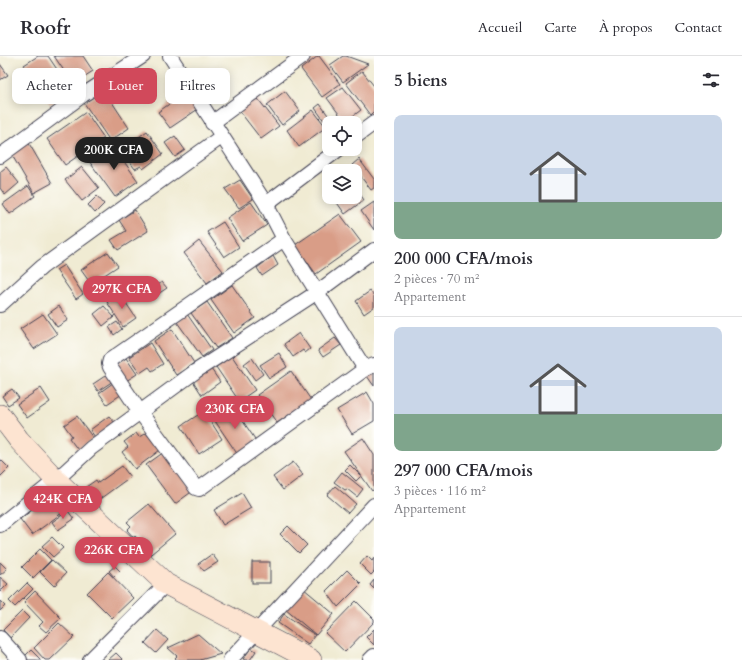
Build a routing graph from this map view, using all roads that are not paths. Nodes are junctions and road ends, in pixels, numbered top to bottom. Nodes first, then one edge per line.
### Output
1 (143, 56) edge
2 (170, 56) edge
3 (303, 56) edge
4 (212, 122) junction
5 (374, 123) edge
6 (362, 132) edge
7 (221, 137) junction
8 (0, 156) edge
9 (330, 156) edge
10 (266, 204) junction
11 (284, 239) junction
12 (374, 250) edge
13 (316, 293) junction
14 (0, 305) edge
15 (369, 367) edge
16 (140, 412) junction
17 (0, 415) edge
18 (56, 480) junction
19 (374, 505) edge
20 (0, 526) edge
21 (166, 584) junction
22 (257, 632) junction
23 (0, 638) edge
24 (374, 656) edge
25 (20, 660) edge
26 (90, 660) edge
27 (230, 660) edge
28 (311, 660) edge
29 (370, 660) edge

1 - 8 street
2 - 4 street
3 - 4 street
4 - 7 street
5 - 6 street
7 - 10 street
7 - 14 street
9 - 10 street
10 - 11 street
11 - 13 street
11 - 16 street
12 - 13 street
13 - 15 street
13 - 16 street
15 - 16 street
16 - 18 street
17 - 18 street
18 - 20 street
18 - 21 street
19 - 22 street
21 - 22 street
21 - 26 street
22 - 27 street
22 - 28 street
23 - 25 street
24 - 29 street

